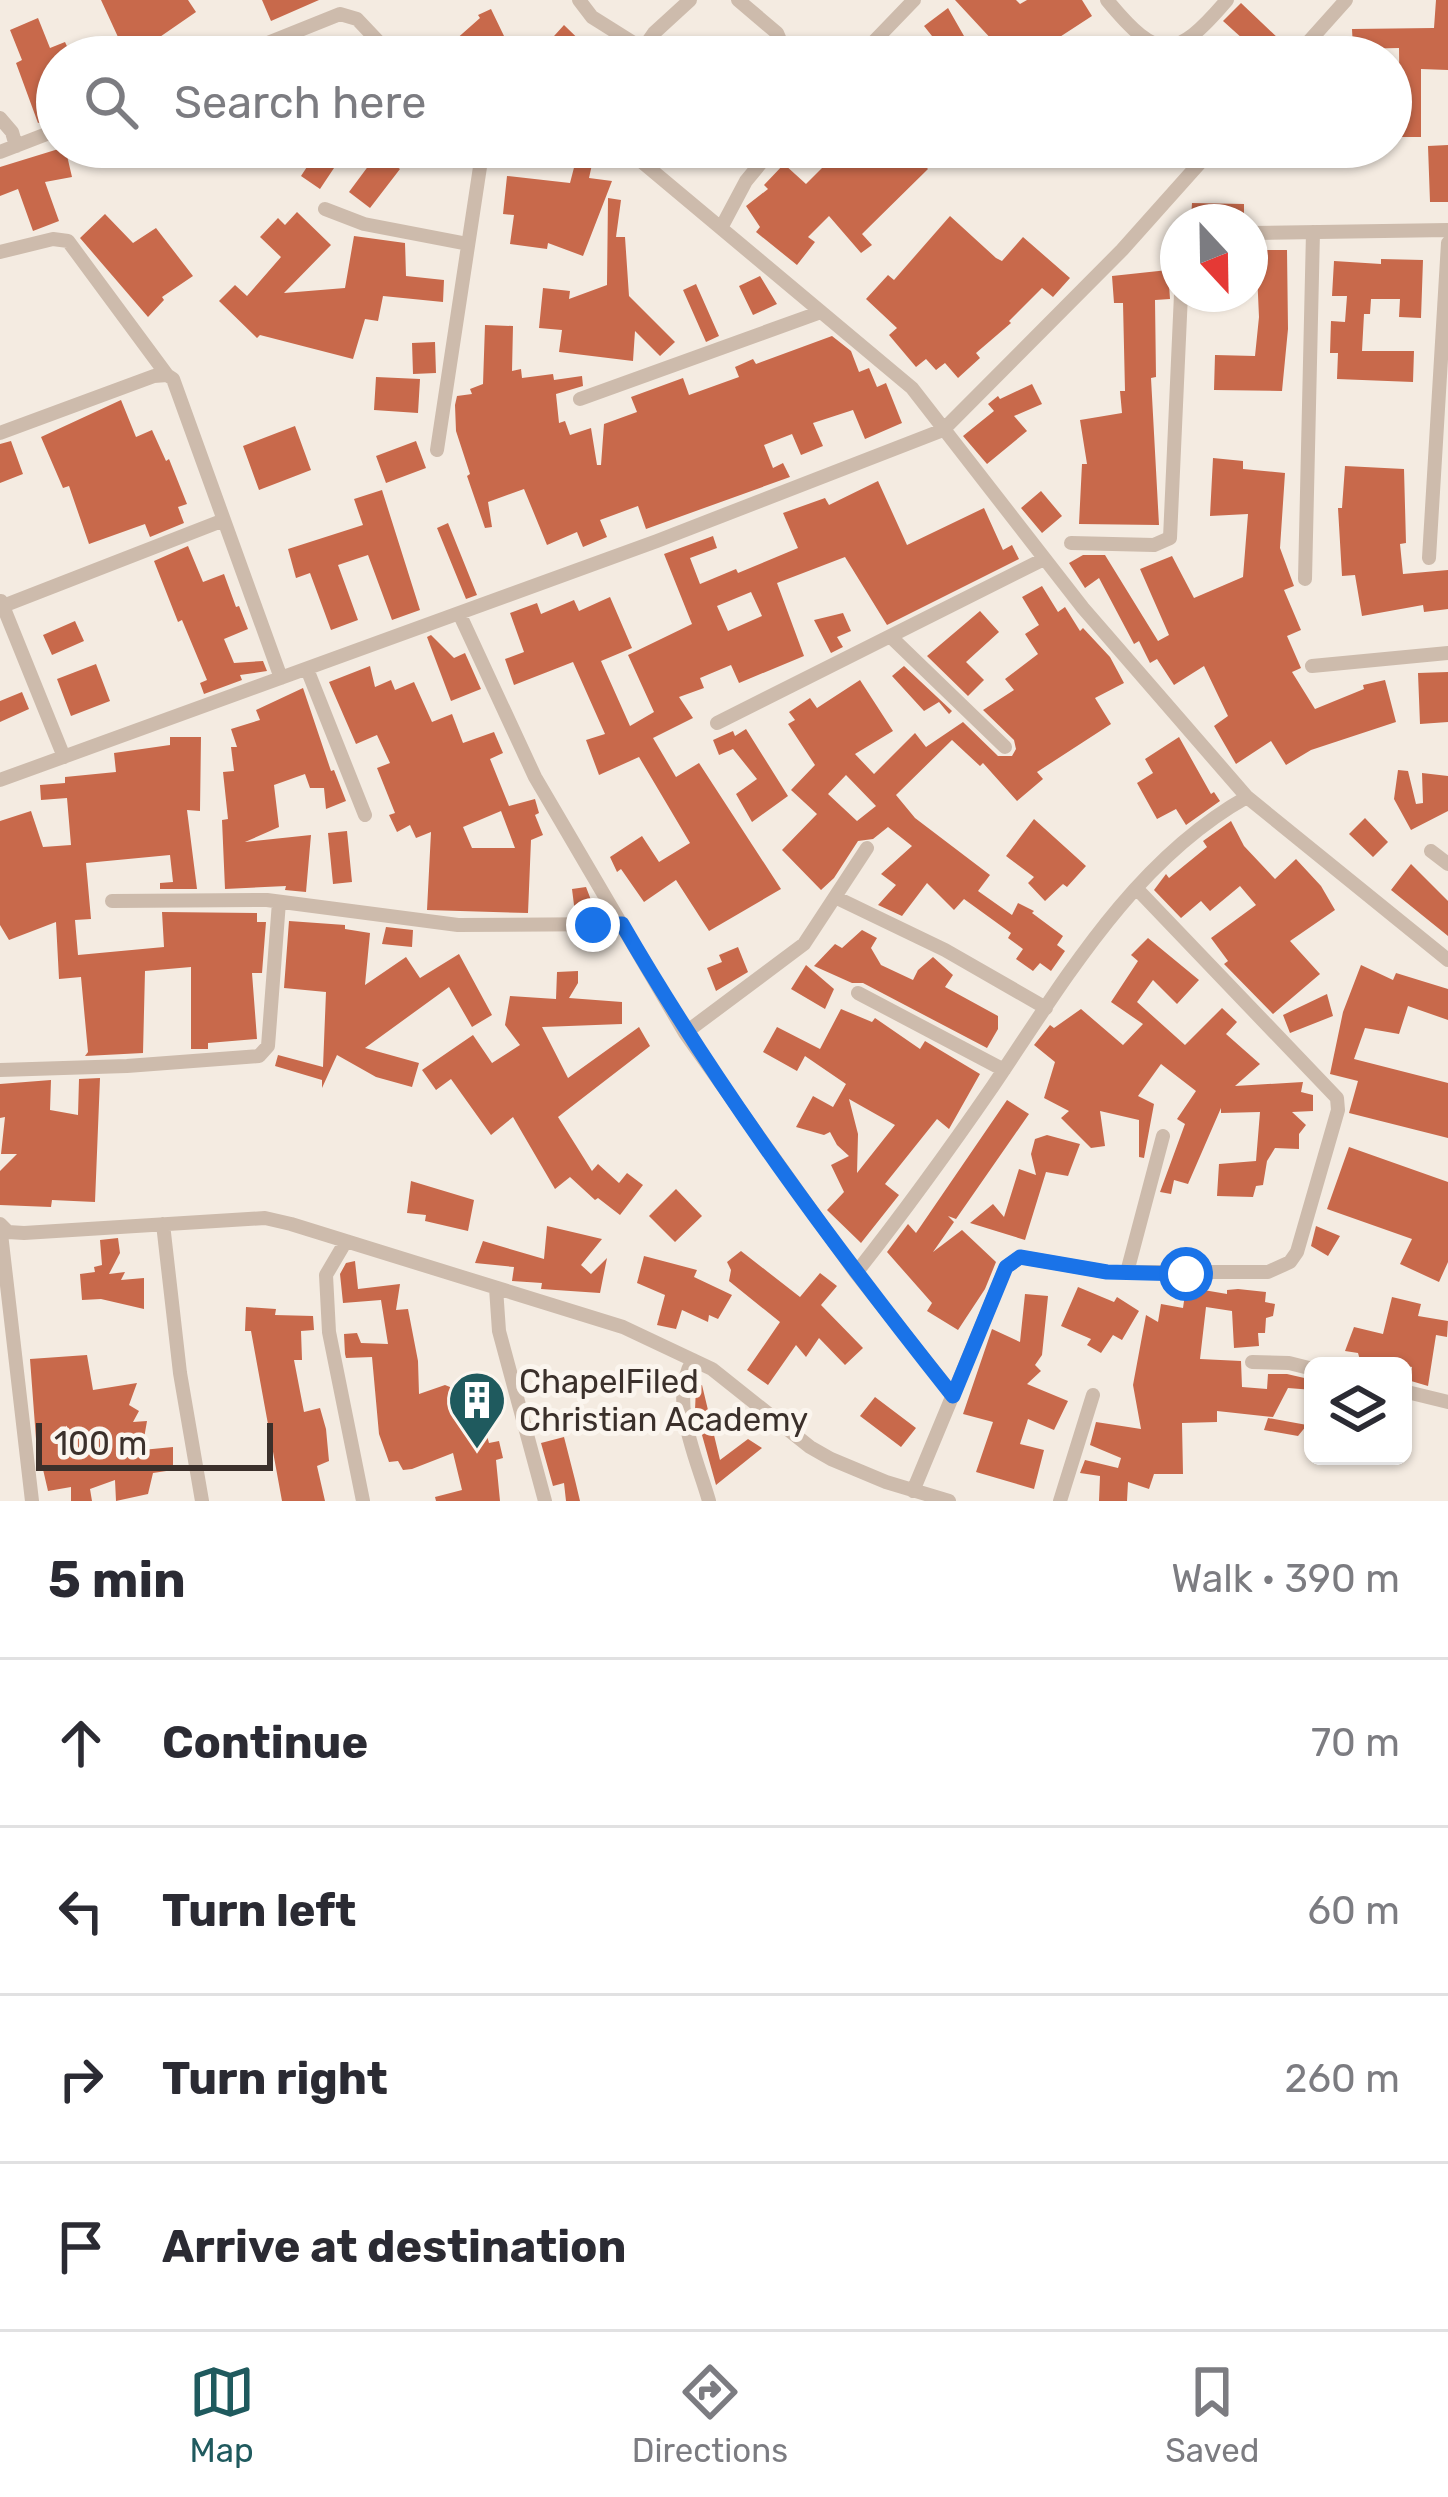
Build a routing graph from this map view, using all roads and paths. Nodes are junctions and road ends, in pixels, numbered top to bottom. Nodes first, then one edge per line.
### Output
1 (363, 0) edge
2 (579, 0) edge
3 (690, 0) edge
4 (738, 0) edge
5 (914, 0) edge
6 (1107, 0) edge
7 (1226, 0) edge
8 (1346, 0) edge
9 (350, 15) junction
10 (285, 36) edge
11 (372, 36) edge
12 (617, 36) edge
13 (656, 36) edge
14 (778, 36) edge
15 (879, 36) edge
16 (1136, 36) edge
17 (1194, 36) edge
18 (1314, 36) edge
19 (0, 118) edge
20 (36, 138) edge
21 (16, 146) junction
22 (0, 152) edge
23 (480, 168) edge
24 (649, 168) edge
25 (757, 168) edge
26 (1195, 168) edge
27 (325, 209) dead end
28 (721, 228) junction
29 (1448, 230) edge
30 (1313, 232) junction
31 (1268, 233) edge
32 (1448, 243) edge
33 (468, 244) junction
34 (0, 252) edge
35 (821, 312) junction
36 (1180, 312) edge
37 (167, 375) junction
38 (580, 399) dead end
39 (943, 430) junction
40 (0, 433) edge
41 (437, 450) dead end
42 (224, 520) junction
43 (1070, 543) dead end
44 (1429, 558) dead end
45 (1044, 559) junction
46 (1306, 579) dead end
47 (1, 602) edge
48 (459, 614) junction
49 (892, 638) junction
50 (1448, 653) edge
51 (1312, 666) dead end
52 (307, 669) junction
53 (281, 678) junction
54 (717, 723) dead end
55 (1005, 747) dead end
56 (64, 757) junction
57 (0, 780) edge
58 (1247, 797) junction
59 (365, 815) dead end
60 (866, 848) dead end
61 (1431, 851) dead end
62 (1448, 864) edge
63 (1138, 890) junction
64 (837, 898) junction
65 (112, 901) dead end
66 (279, 902) junction
67 (622, 924) junction
68 (1448, 960) edge
69 (858, 993) dead end
70 (1046, 1008) junction
71 (685, 1034) junction
72 (0, 1070) edge
73 (1004, 1070) junction
74 (1163, 1136) dead end
75 (163, 1224) junction
76 (0, 1225) edge
77 (346, 1241) junction
78 (1, 1259) edge
79 (1127, 1272) junction
80 (856, 1273) junction
81 (496, 1288) junction
82 (693, 1360) junction
83 (1252, 1362) dead end
84 (1304, 1367) edge
85 (1412, 1393) edge
86 (1093, 1395) dead end
87 (953, 1396) junction
88 (1448, 1402) edge
89 (914, 1491) junction
90 (32, 1501) edge
91 (202, 1501) edge
92 (363, 1501) edge
93 (545, 1501) edge
94 (709, 1501) edge
95 (950, 1501) edge
96 (1060, 1501) edge

1 - 9 street
2 - 12 street
3 - 13 street
4 - 14 street
5 - 15 street
6 - 16 street
7 - 17 street
8 - 18 street
9 - 10 street
9 - 11 street
19 - 21 street
20 - 21 street
21 - 22 street
23 - 33 street
24 - 28 street
25 - 28 street
26 - 39 street
27 - 33 street
28 - 35 street
29 - 30 street
30 - 31 street
30 - 46 street
32 - 44 street
33 - 41 street
34 - 37 street
35 - 38 street
35 - 39 street
36 - 43 street
37 - 40 street
37 - 42 street
39 - 45 street
39 - 48 street
42 - 47 street
42 - 53 street
45 - 49 street
45 - 58 street
47 - 56 street
48 - 52 street
48 - 67 street
49 - 54 street
49 - 55 street
50 - 51 street
52 - 53 street
52 - 59 street
53 - 56 street
56 - 57 street
58 - 63 street
58 - 68 street
60 - 64 street
61 - 62 street
63 - 70 street
63 - 79 street
64 - 70 street
64 - 71 street
65 - 66 street
66 - 67 street
66 - 72 street
67 - 71 street
69 - 73 street
70 - 73 street
71 - 80 street
73 - 80 street
74 - 79 street
75 - 76 street
75 - 77 street
75 - 91 street
76 - 78 street
77 - 81 street
77 - 92 street
78 - 90 street
79 - 87 street
80 - 87 street
81 - 82 street
81 - 93 street
82 - 89 street
82 - 94 street
83 - 84 street
85 - 88 street
86 - 96 street
87 - 89 street
89 - 95 street

